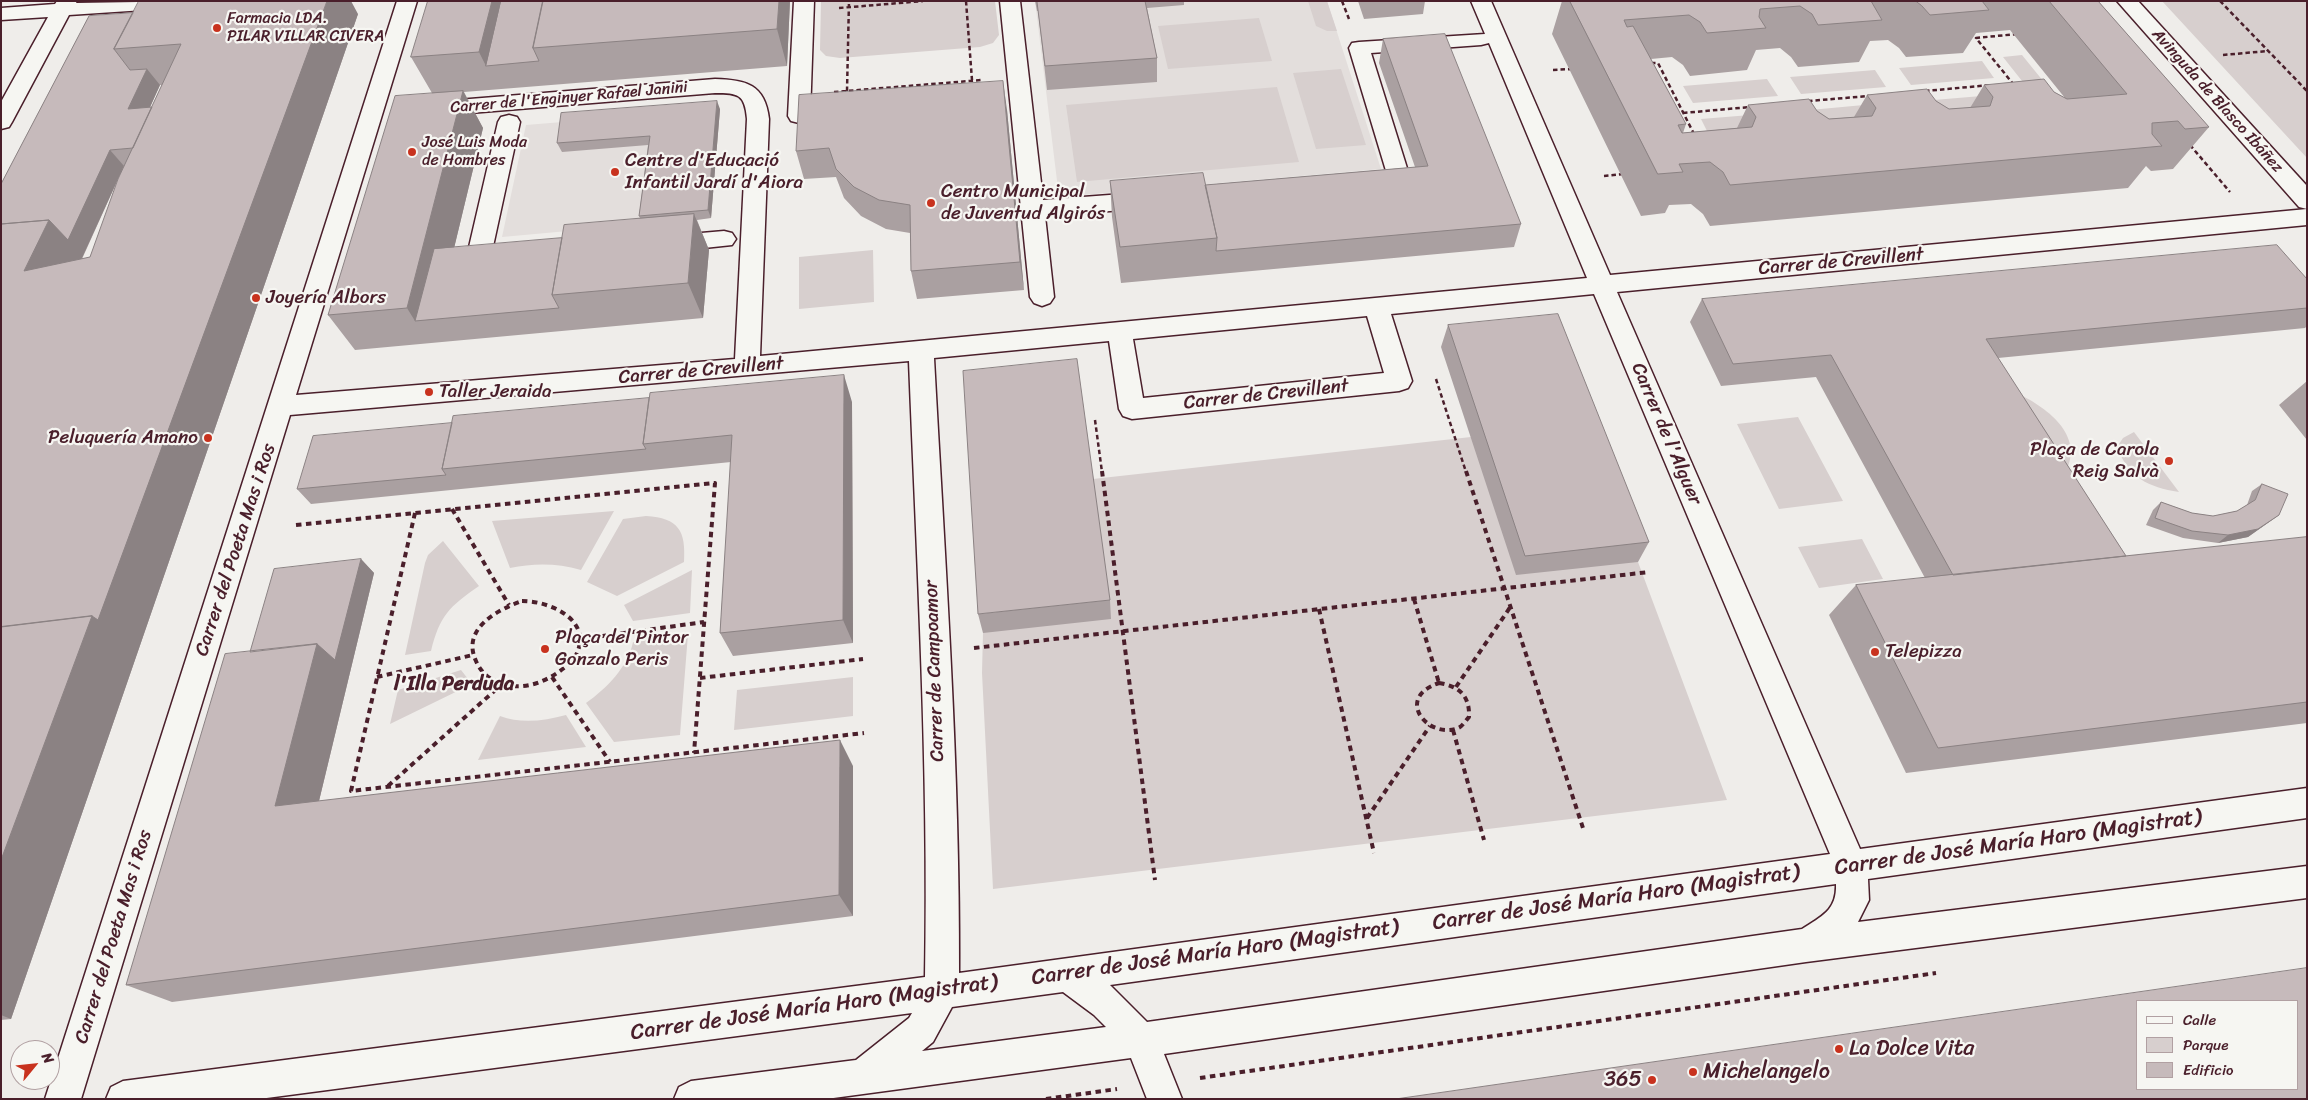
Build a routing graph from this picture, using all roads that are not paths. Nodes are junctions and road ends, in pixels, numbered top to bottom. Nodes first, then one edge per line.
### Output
1 (190, 1) edge
2 (407, 1) edge
3 (804, 1) edge
4 (1010, 1) edge
5 (1481, 1) edge
6 (2127, 1) edge
7 (64, 6) edge
8 (13, 10) edge
9 (1, 36) edge
10 (1481, 38) dead end
11 (417, 110) edge
12 (799, 116) edge
13 (1, 122) edge
14 (509, 122) dead end
15 (1361, 184) edge
16 (1171, 198) edge
17 (2307, 201) edge
18 (1032, 209) junction
19 (2307, 217) edge
20 (724, 239) dead end
21 (646, 246) edge
22 (517, 257) edge
23 (1602, 285) junction
24 (1042, 296) dead end
25 (1376, 306) junction
26 (1120, 332) junction
27 (921, 351) junction
28 (747, 367) junction
29 (282, 406) junction
30 (2307, 803) edge
31 (1850, 866) junction
32 (2307, 882) edge
33 (1806, 945) junction
34 (1066, 974) junction
35 (942, 992) junction
36 (1141, 1040) junction
37 (866, 1074) junction
38 (278, 1088) edge
39 (1162, 1091) edge
40 (63, 1099) edge
41 (123, 1099) edge
42 (691, 1099) edge

1 - 7 street
2 - 29 street, Carrer del Poeta Mas i Ros
3 - 12 street
4 - 18 street
5 - 23 street, Carrer de l'Alguer
6 - 17 street, Avinguda de Blasco Ibáñez
7 - 8 street
7 - 13 street
8 - 9 street
10 - 15 street
11 - 28 street, Carrer de l'Enginyer Rafael Janini
14 - 22 street
16 - 18 street
18 - 24 street
19 - 23 street, Carrer de Crevillent
20 - 21 street
23 - 25 street, Carrer de Crevillent
23 - 31 street, Carrer de l'Alguer
25 - 26 street, Carrer de Crevillent
25 - 26 street, Carrer de Crevillent
26 - 27 street, Carrer de Crevillent
27 - 28 street, Carrer de Crevillent
27 - 35 street, Carrer de Campoamor
28 - 29 street, Carrer de Crevillent
29 - 40 street, Carrer del Poeta Mas i Ros
30 - 31 street, Carrer de José María Haro (Magistrat)
31 - 33 street, Carrer de l'Alguer
31 - 34 street, Carrer de José María Haro (Magistrat)
32 - 33 street
33 - 36 street
34 - 35 street, Carrer de José María Haro (Magistrat)
34 - 36 street
35 - 37 street
35 - 38 street, Carrer de José María Haro (Magistrat)
36 - 37 street
36 - 39 street
37 - 42 street
38 - 41 street, Carrer de José María Haro (Magistrat)

